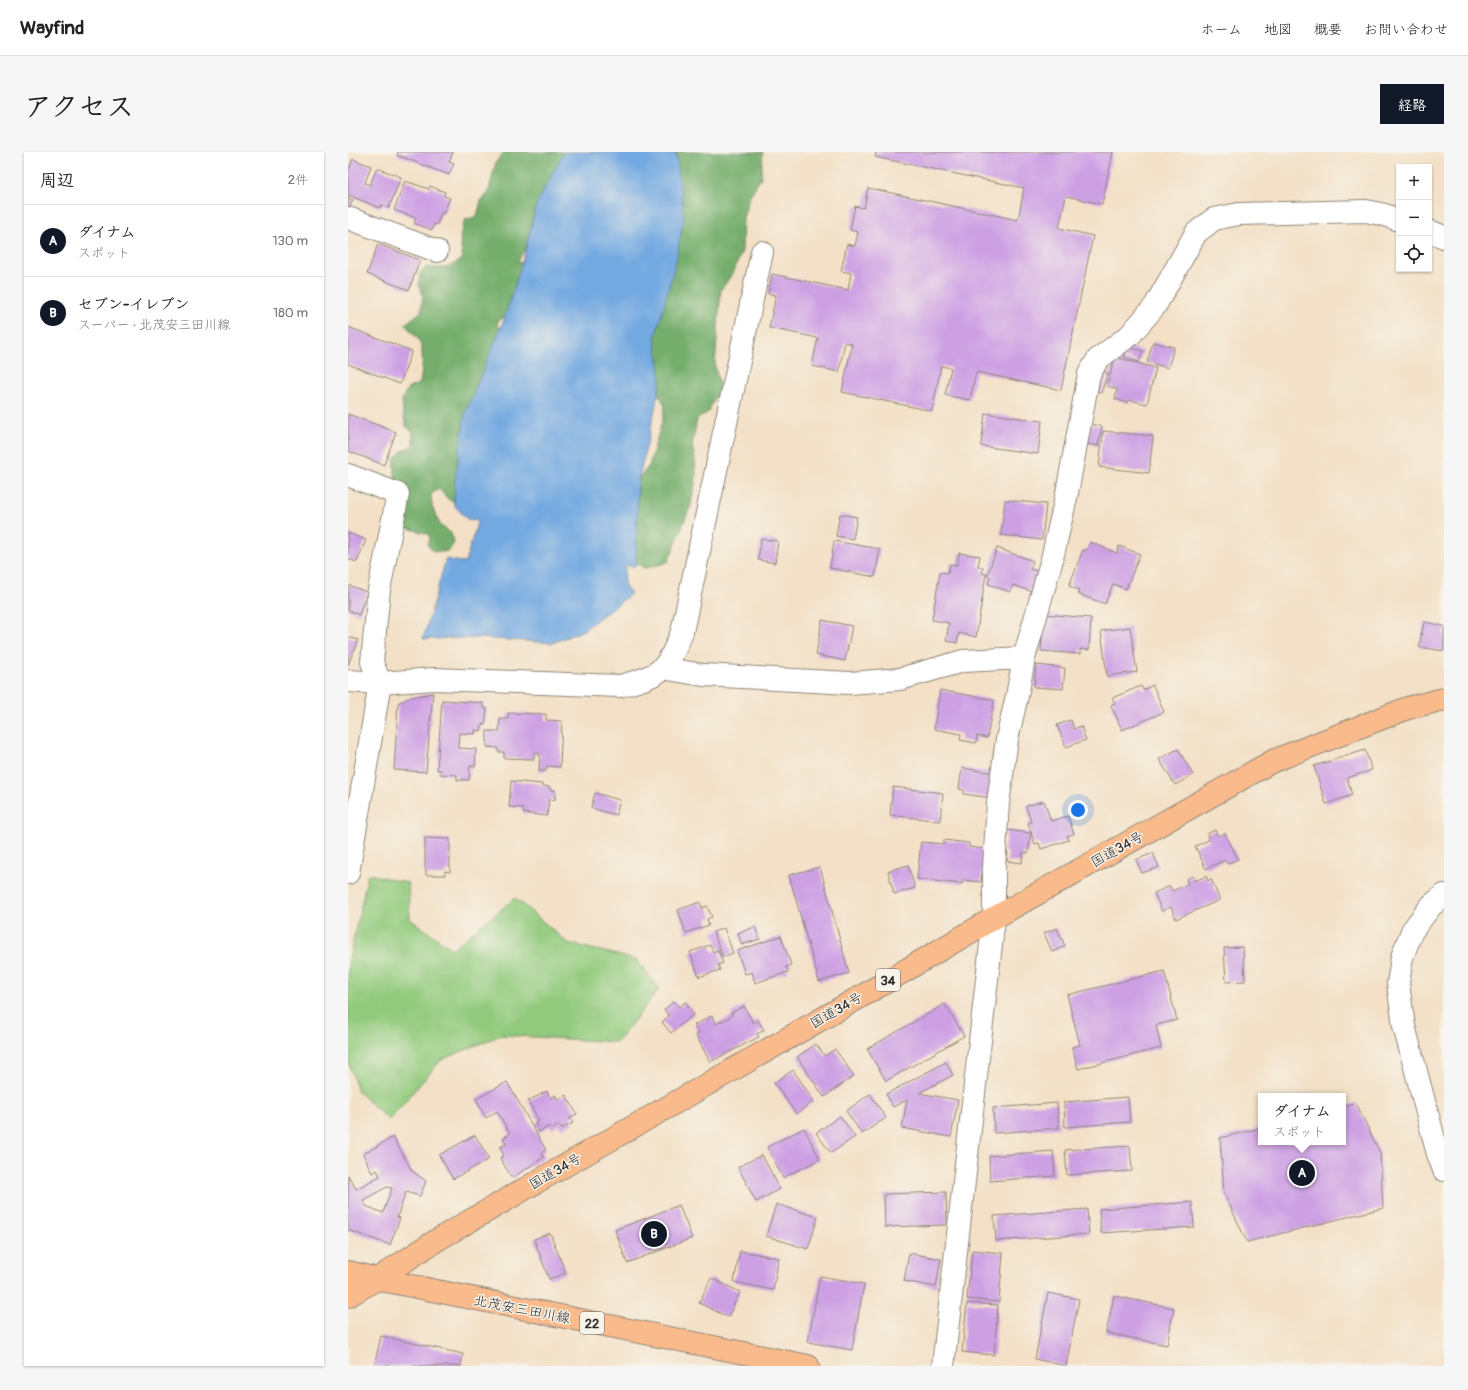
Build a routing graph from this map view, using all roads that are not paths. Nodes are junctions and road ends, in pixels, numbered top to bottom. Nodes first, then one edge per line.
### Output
1 (348, 218) edge
2 (1396, 219) edge
3 (1432, 232) edge
4 (1444, 237) edge
5 (437, 251) dead end
6 (762, 252) dead end
7 (348, 475) edge
8 (1024, 658) junction
9 (662, 668) junction
10 (348, 681) edge
11 (380, 683) junction
12 (1444, 699) edge
13 (348, 873) edge
14 (1444, 894) edge
15 (994, 918) junction
16 (1444, 1170) edge
17 (348, 1272) edge
18 (377, 1280) junction
19 (348, 1296) edge
20 (808, 1366) edge
21 (943, 1366) edge

1 - 5 street
2 - 8 street
3 - 4 street
6 - 9 street
7 - 11 street
8 - 9 street
8 - 15 street
9 - 11 street
10 - 11 street
11 - 13 street
12 - 15 main road, 国道34号 / 34
14 - 16 street
15 - 18 main road, 国道34号 / 34
15 - 21 street
17 - 18 main road, 北茂安三田川線
18 - 19 main road, 国道34号 / 34
18 - 20 main road, 北茂安三田川線 / 22

